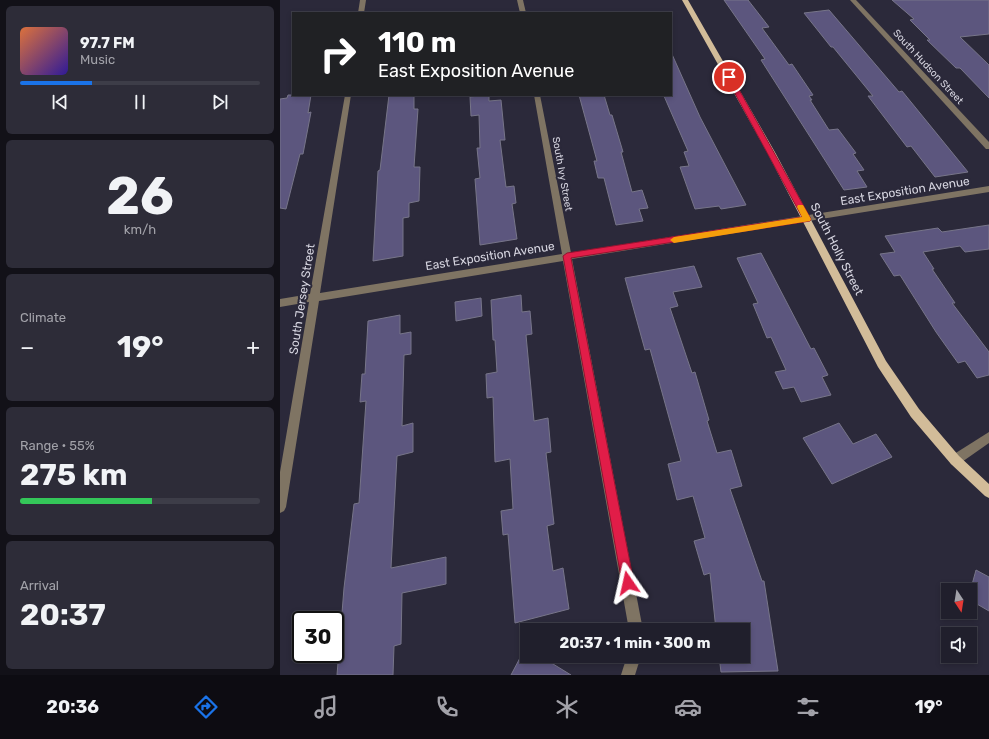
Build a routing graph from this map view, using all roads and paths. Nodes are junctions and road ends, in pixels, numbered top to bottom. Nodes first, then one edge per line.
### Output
1 (363, 0) edge
2 (520, 0) edge
3 (685, 0) edge
4 (853, 0) edge
5 (361, 12) edge
6 (523, 12) edge
7 (348, 96) edge
8 (537, 96) edge
9 (989, 147) edge
10 (989, 189) edge
11 (807, 219) junction
12 (567, 256) junction
13 (316, 297) junction
14 (280, 302) edge
15 (989, 437) edge
16 (955, 460) junction
17 (989, 492) edge
18 (280, 507) edge
19 (635, 623) edge
20 (632, 663) edge
21 (628, 675) edge

1 - 5 street
2 - 6 street
3 - 11 main road, South Holly Street
4 - 9 street, South Hudson Street
7 - 13 street, South Jersey Street
8 - 12 street, South Ivy Street
10 - 11 street, East Exposition Avenue
11 - 12 street, East Exposition Avenue
11 - 16 main road, South Holly Street
12 - 13 street, East Exposition Avenue
12 - 19 street, South Ivy Street
13 - 14 street, East Exposition Avenue
13 - 18 street, South Jersey Street
15 - 16 street
16 - 17 main road, South Holly Street
20 - 21 street

